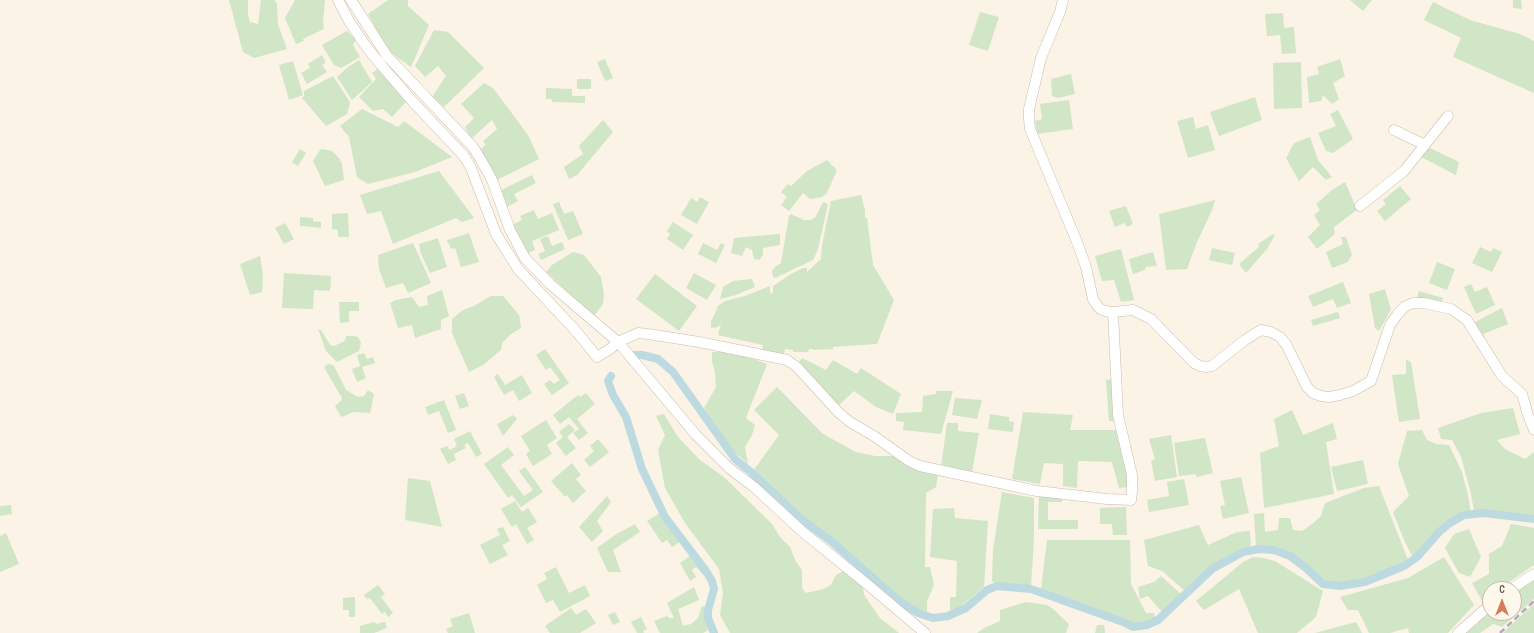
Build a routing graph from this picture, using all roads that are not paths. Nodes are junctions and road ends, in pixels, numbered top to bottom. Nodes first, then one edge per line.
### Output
1 (338, 0) edge
2 (351, 0) edge
3 (1064, 0) edge
4 (1448, 116) dead end
5 (1394, 130) dead end
6 (1425, 145) junction
7 (469, 153) junction
8 (1360, 206) dead end
9 (1113, 312) junction
10 (618, 342) junction
11 (1534, 430) edge
12 (1534, 574) edge
13 (1522, 582) edge
14 (1482, 612) edge
15 (924, 633) edge
16 (1458, 633) edge

1 - 7 street
2 - 7 street
3 - 9 street
4 - 6 street
5 - 6 street
6 - 8 street
7 - 10 street
7 - 10 street
9 - 10 street
9 - 11 street
10 - 15 street
12 - 13 street
14 - 16 street

